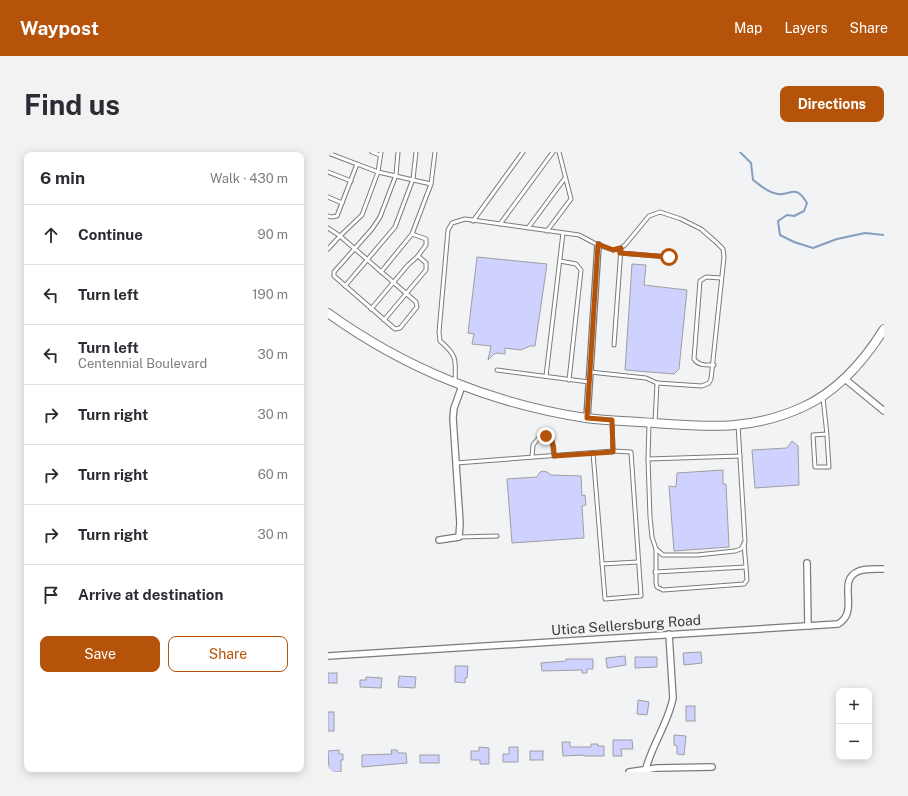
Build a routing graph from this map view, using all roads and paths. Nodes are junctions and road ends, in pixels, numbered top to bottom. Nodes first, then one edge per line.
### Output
1 (372, 152) edge
2 (398, 152) edge
3 (416, 152) edge
4 (435, 152) edge
5 (522, 152) edge
6 (553, 152) edge
7 (559, 152) edge
8 (328, 153) edge
9 (381, 154) edge
10 (357, 164) junction
11 (328, 172) edge
12 (378, 172) junction
13 (396, 175) junction
14 (565, 178) junction
15 (413, 179) junction
16 (351, 181) junction
17 (431, 184) junction
18 (328, 197) edge
19 (342, 203) junction
20 (328, 216) edge
21 (473, 220) junction
22 (500, 224) junction
23 (328, 228) edge
24 (528, 228) junction
25 (547, 231) junction
26 (563, 233) junction
27 (412, 234) junction
28 (340, 236) junction
29 (598, 244) junction
30 (621, 248) junction
31 (328, 249) edge
32 (355, 249) junction
33 (620, 253) junction
34 (418, 256) junction
35 (669, 257) dead end
36 (368, 260) junction
37 (560, 261) junction
38 (381, 272) junction
39 (721, 278) junction
40 (393, 283) junction
41 (345, 286) junction
42 (406, 294) junction
43 (371, 309) junction
44 (328, 313) edge
45 (384, 320) junction
46 (884, 329) edge
47 (614, 345) dead end
48 (714, 365) junction
49 (497, 370) dead end
50 (590, 372) junction
51 (546, 376) junction
52 (845, 378) junction
53 (569, 380) junction
54 (589, 382) junction
55 (657, 383) junction
56 (458, 385) junction
57 (822, 396) junction
58 (884, 411) edge
59 (587, 418) junction
60 (612, 420) junction
61 (652, 423) junction
62 (738, 425) junction
63 (827, 434) junction
64 (613, 452) junction
65 (593, 453) junction
66 (554, 456) junction
67 (740, 456) junction
68 (532, 457) junction
69 (648, 459) junction
70 (456, 463) junction
71 (496, 536) dead end
72 (459, 538) junction
73 (439, 540) dead end
74 (744, 543) junction
75 (656, 549) junction
76 (638, 562) junction
77 (807, 563) dead end
78 (602, 564) junction
79 (746, 567) junction
80 (884, 569) edge
81 (655, 572) junction
82 (808, 626) junction
83 (669, 634) junction
84 (328, 656) edge
85 (712, 767) dead end
86 (693, 770) edge
87 (646, 771) edge
88 (629, 772) edge

1 - 9 lane
2 - 13 lane
3 - 15 lane
4 - 17 lane
5 - 21 lane
6 - 22 lane
7 - 14 lane
8 - 10 lane
9 - 12 lane
10 - 12 lane
10 - 16 lane
11 - 16 lane
12 - 13 lane
12 - 28 lane
13 - 15 lane
13 - 32 lane
14 - 24 lane
14 - 25 lane
15 - 17 lane
15 - 36 lane
16 - 19 lane
17 - 27 lane
18 - 19 lane
19 - 20 lane
21 - 22 lane
21 - 56 lane
22 - 24 lane
23 - 28 lane
24 - 25 lane
25 - 26 lane
26 - 29 lane
26 - 37 lane
27 - 34 lane
27 - 38 lane
28 - 31 lane
28 - 32 lane
29 - 30 lane
29 - 50 street
30 - 33 lane
30 - 39 lane
32 - 36 lane
32 - 41 lane
33 - 35 lane
33 - 47 lane
34 - 40 lane
34 - 42 lane
36 - 38 lane
36 - 41 lane
37 - 51 lane
37 - 53 lane
38 - 40 lane
39 - 48 lane
39 - 48 lane
40 - 42 lane
40 - 43 lane
41 - 43 lane
42 - 45 lane
42 - 45 lane
43 - 45 lane
44 - 56 street
46 - 52 street
48 - 55 lane
49 - 51 lane
50 - 54 street
50 - 55 lane
51 - 53 lane
52 - 57 street
52 - 58 street
53 - 54 lane
54 - 59 street
55 - 61 lane
56 - 59 street
56 - 70 street
57 - 62 street
57 - 63 lane
59 - 60 street
60 - 61 street
60 - 64 lane
61 - 62 street
61 - 69 lane
62 - 67 lane
63 - 63 lane
64 - 65 lane
64 - 76 lane
65 - 66 lane
65 - 78 lane
66 - 68 lane
66 - 68 lane
67 - 69 lane
67 - 74 lane
68 - 70 lane
69 - 75 lane
70 - 72 street
71 - 72 lane
72 - 73 street
74 - 75 lane
74 - 79 lane
75 - 81 lane
76 - 78 lane
76 - 78 lane
77 - 82 street
79 - 81 lane
79 - 81 lane
80 - 82 street, Utica Sellersburg Road
82 - 83 street, Utica Sellersburg Road
83 - 84 street, Utica Sellersburg Road
83 - 87 street
85 - 86 street
86 - 87 street
87 - 88 street

